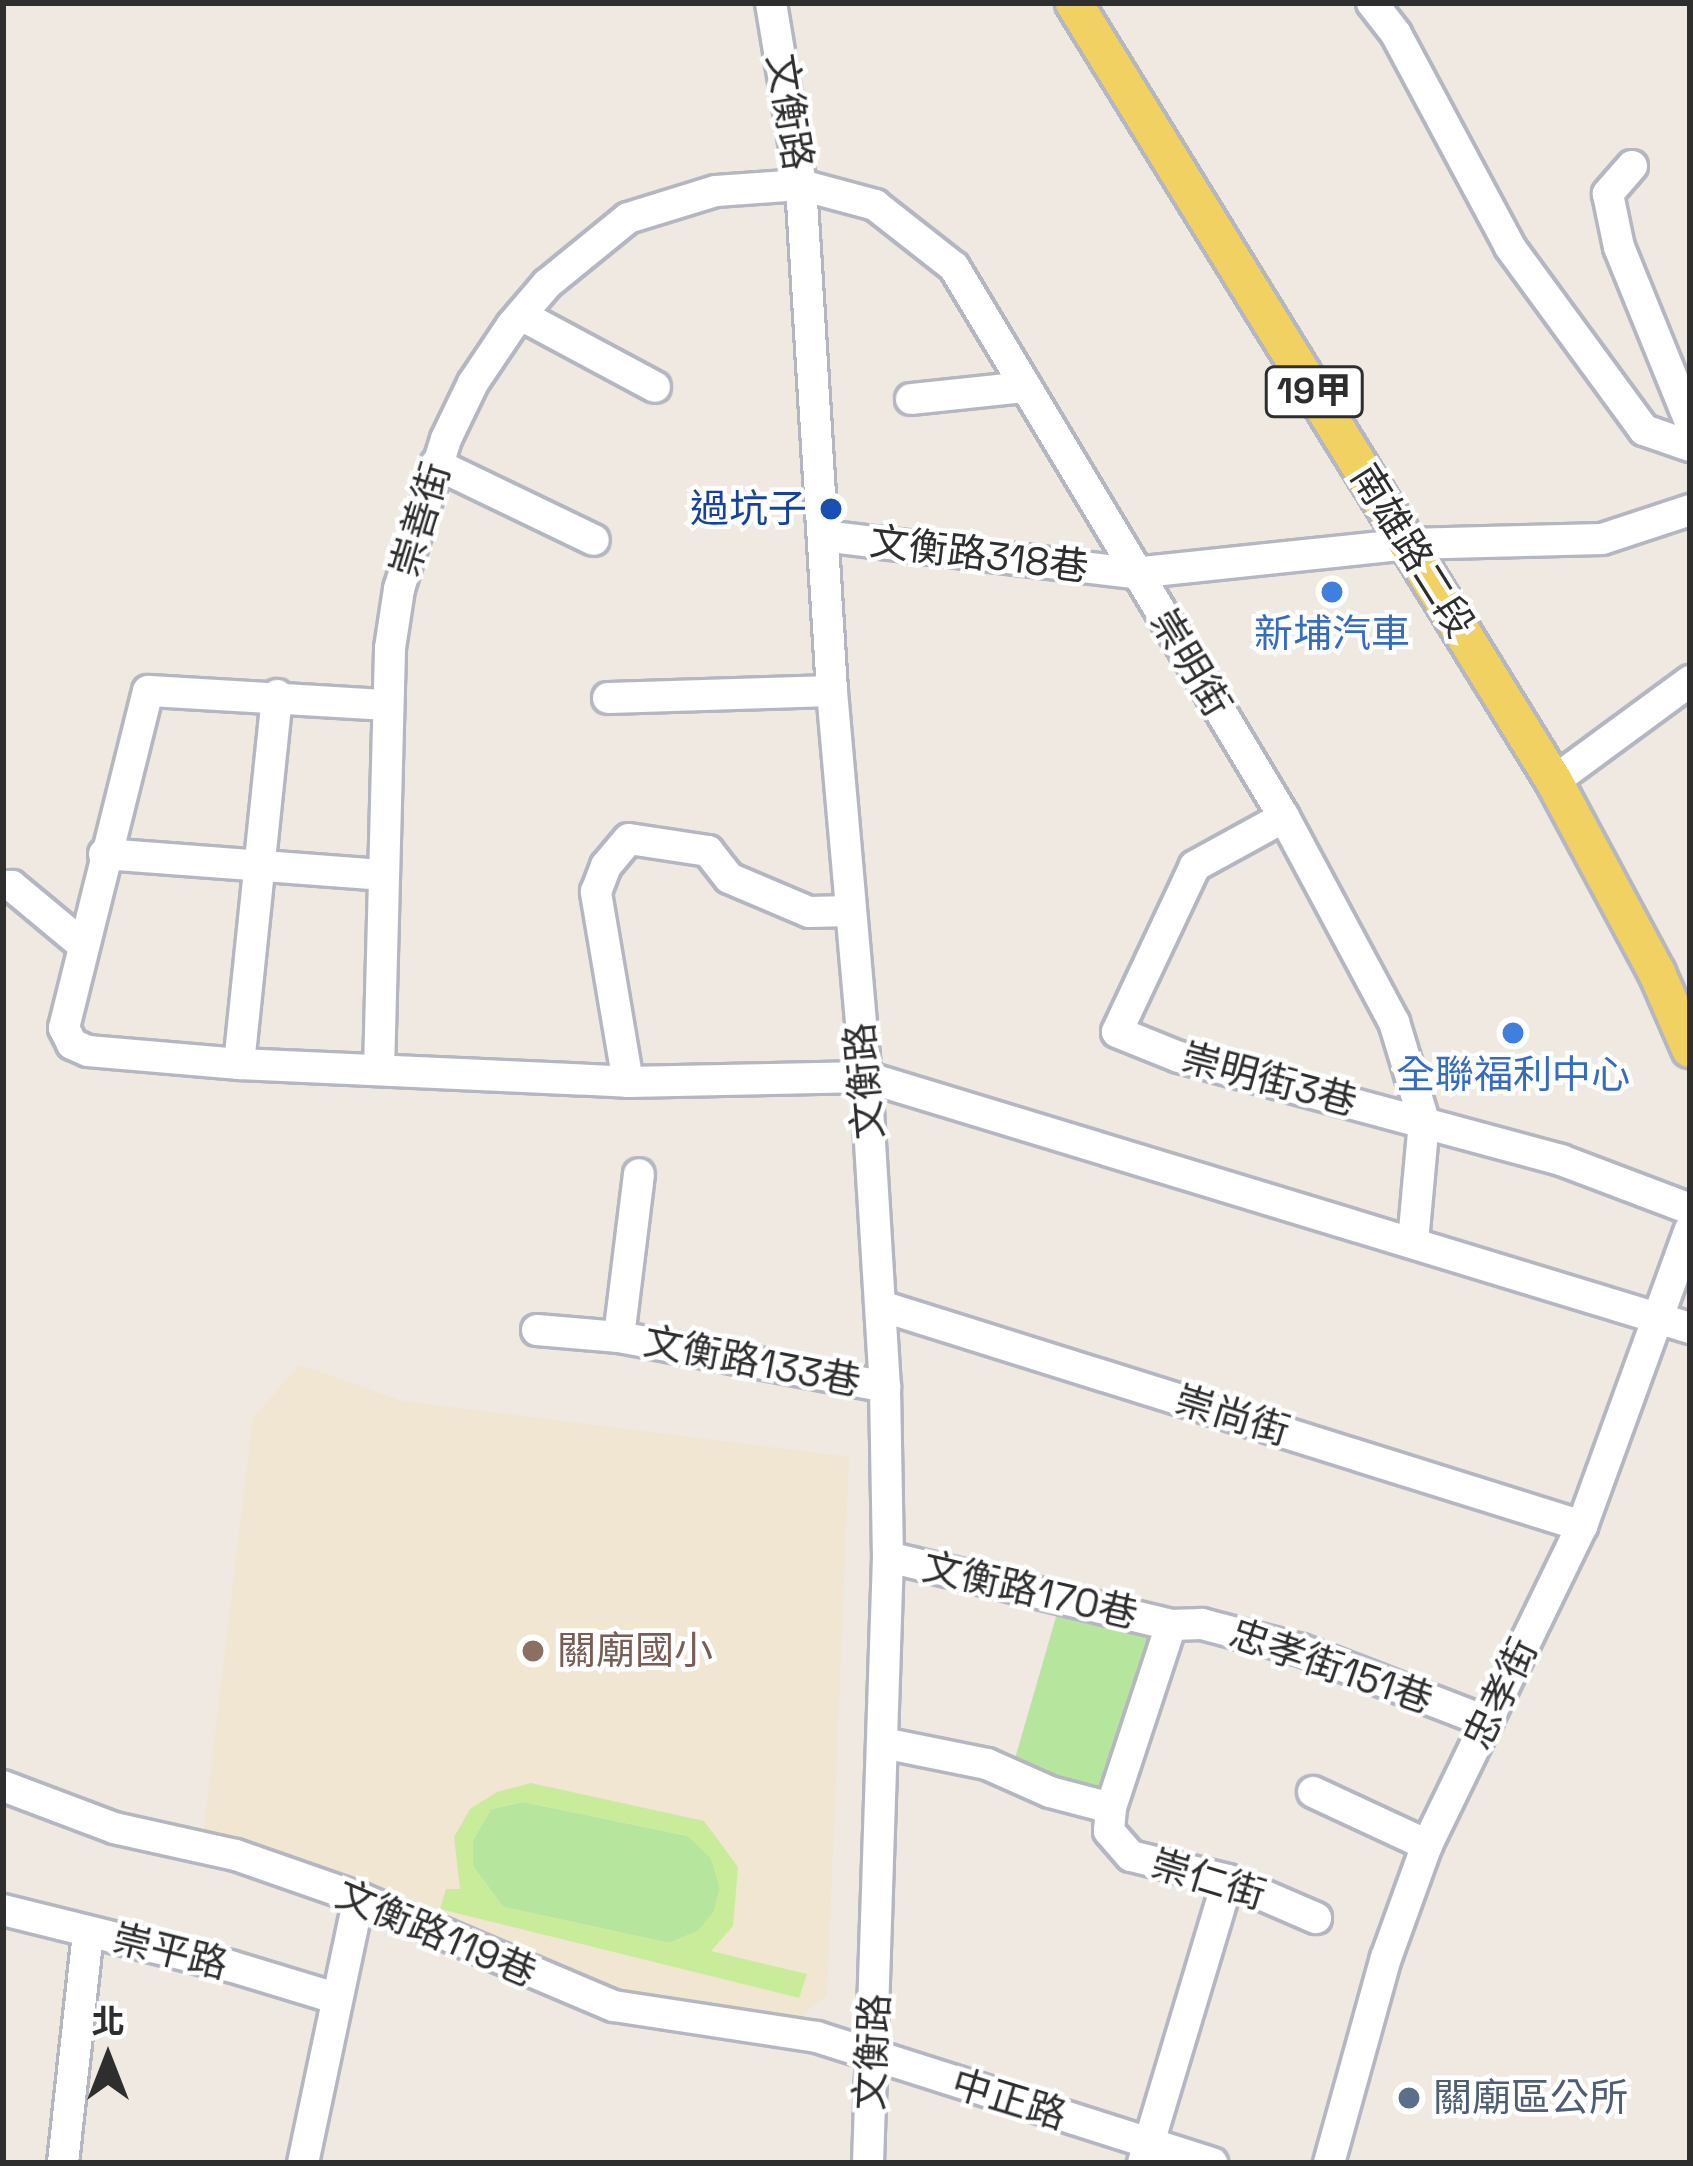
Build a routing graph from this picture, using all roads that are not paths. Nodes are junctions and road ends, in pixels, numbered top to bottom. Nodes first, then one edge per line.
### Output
1 (771, 3) edge
2 (1074, 3) edge
3 (1372, 3) edge
4 (1632, 166) dead end
5 (802, 185) junction
6 (520, 315) junction
7 (655, 387) dead end
8 (1025, 387) junction
9 (911, 399) dead end
10 (1690, 422) edge
11 (1690, 446) edge
12 (436, 464) junction
13 (1690, 510) edge
14 (823, 536) junction
15 (594, 540) dead end
16 (1408, 544) junction
17 (1135, 573) junction
18 (1690, 681) edge
19 (832, 691) junction
20 (277, 695) junction
21 (608, 698) dead end
22 (385, 705) junction
23 (1554, 781) junction
24 (1284, 817) junction
25 (104, 854) junction
26 (257, 866) junction
27 (381, 875) junction
28 (3, 886) edge
29 (850, 911) junction
30 (83, 945) junction
31 (1690, 1049) edge
32 (239, 1064) junction
33 (379, 1070) junction
34 (866, 1077) junction
35 (628, 1082) junction
36 (1424, 1121) junction
37 (639, 1174) dead end
38 (1690, 1209) edge
39 (1690, 1230) edge
40 (1413, 1241) junction
41 (881, 1306) junction
42 (1658, 1318) junction
43 (1690, 1328) edge
44 (537, 1330) dead end
45 (619, 1337) junction
46 (885, 1387) junction
47 (1582, 1526) junction
48 (888, 1557) junction
49 (1172, 1625) junction
50 (1488, 1722) junction
51 (883, 1743) junction
52 (3, 1786) edge
53 (1313, 1792) dead end
54 (1111, 1808) junction
55 (1427, 1845) junction
56 (1228, 1880) junction
57 (359, 1898) junction
58 (3, 1910) edge
59 (1316, 1918) dead end
60 (88, 1931) junction
61 (335, 1998) junction
62 (874, 2059) junction
63 (1146, 2153) edge
64 (63, 2163) edge
65 (303, 2163) edge
66 (868, 2163) edge
67 (1212, 2163) edge
68 (1328, 2163) edge

1 - 5 street, 文衡路
2 - 16 main road, 南雄路二段 / 19甲
3 - 11 street
4 - 10 street
5 - 6 street, 崇善街
5 - 8 street, 崇明街
5 - 14 street, 文衡路
6 - 7 street
6 - 12 street, 崇善街
8 - 9 street
8 - 17 street, 崇明街
12 - 15 street
12 - 22 street, 崇善街
13 - 16 street, 文衡路318巷
14 - 17 street, 文衡路318巷
14 - 19 street, 文衡路
16 - 17 street, 文衡路318巷
16 - 23 main road, 南雄路二段 / 19甲
17 - 24 street, 崇明街
18 - 23 street
19 - 21 street
19 - 29 street, 文衡路
20 - 22 street
20 - 25 street
20 - 26 street
22 - 27 street, 崇善街
23 - 31 main road, 南雄路二段 / 19甲
24 - 36 street, 崇明街
24 - 36 street, 崇明街3巷
25 - 26 street
25 - 30 street
26 - 27 street
26 - 32 street
27 - 33 street, 崇善街
28 - 30 street
29 - 34 street, 文衡路
29 - 35 street
30 - 32 street
32 - 33 street
33 - 35 street
34 - 35 street
34 - 40 street
34 - 41 street, 文衡路
36 - 38 street, 崇明街3巷
36 - 40 street, 崇明街
37 - 45 street, 文衡路133巷
39 - 42 street, 忠孝街
40 - 42 street
41 - 46 street, 文衡路
41 - 47 street, 崇尚街
42 - 43 street
42 - 47 street, 忠孝街
44 - 45 street, 文衡路133巷
45 - 46 street, 文衡路133巷
46 - 48 street, 文衡路
47 - 50 street, 忠孝街
48 - 49 street, 文衡路170巷
48 - 51 street, 文衡路
49 - 50 street, 忠孝街151巷
49 - 54 street, 崇仁街
50 - 55 street, 忠孝街
51 - 54 street
51 - 62 street, 文衡路
52 - 57 street, 文衡路119巷
53 - 55 street
54 - 56 street, 崇仁街
55 - 68 street, 忠孝街
56 - 59 street, 崇仁街
56 - 63 street
57 - 61 street
57 - 62 street, 文衡路119巷
58 - 60 street, 崇平路
60 - 61 street, 崇平路
60 - 64 street
61 - 65 street
62 - 63 street, 中正路
62 - 66 street, 文衡路
63 - 67 street, 中正路

